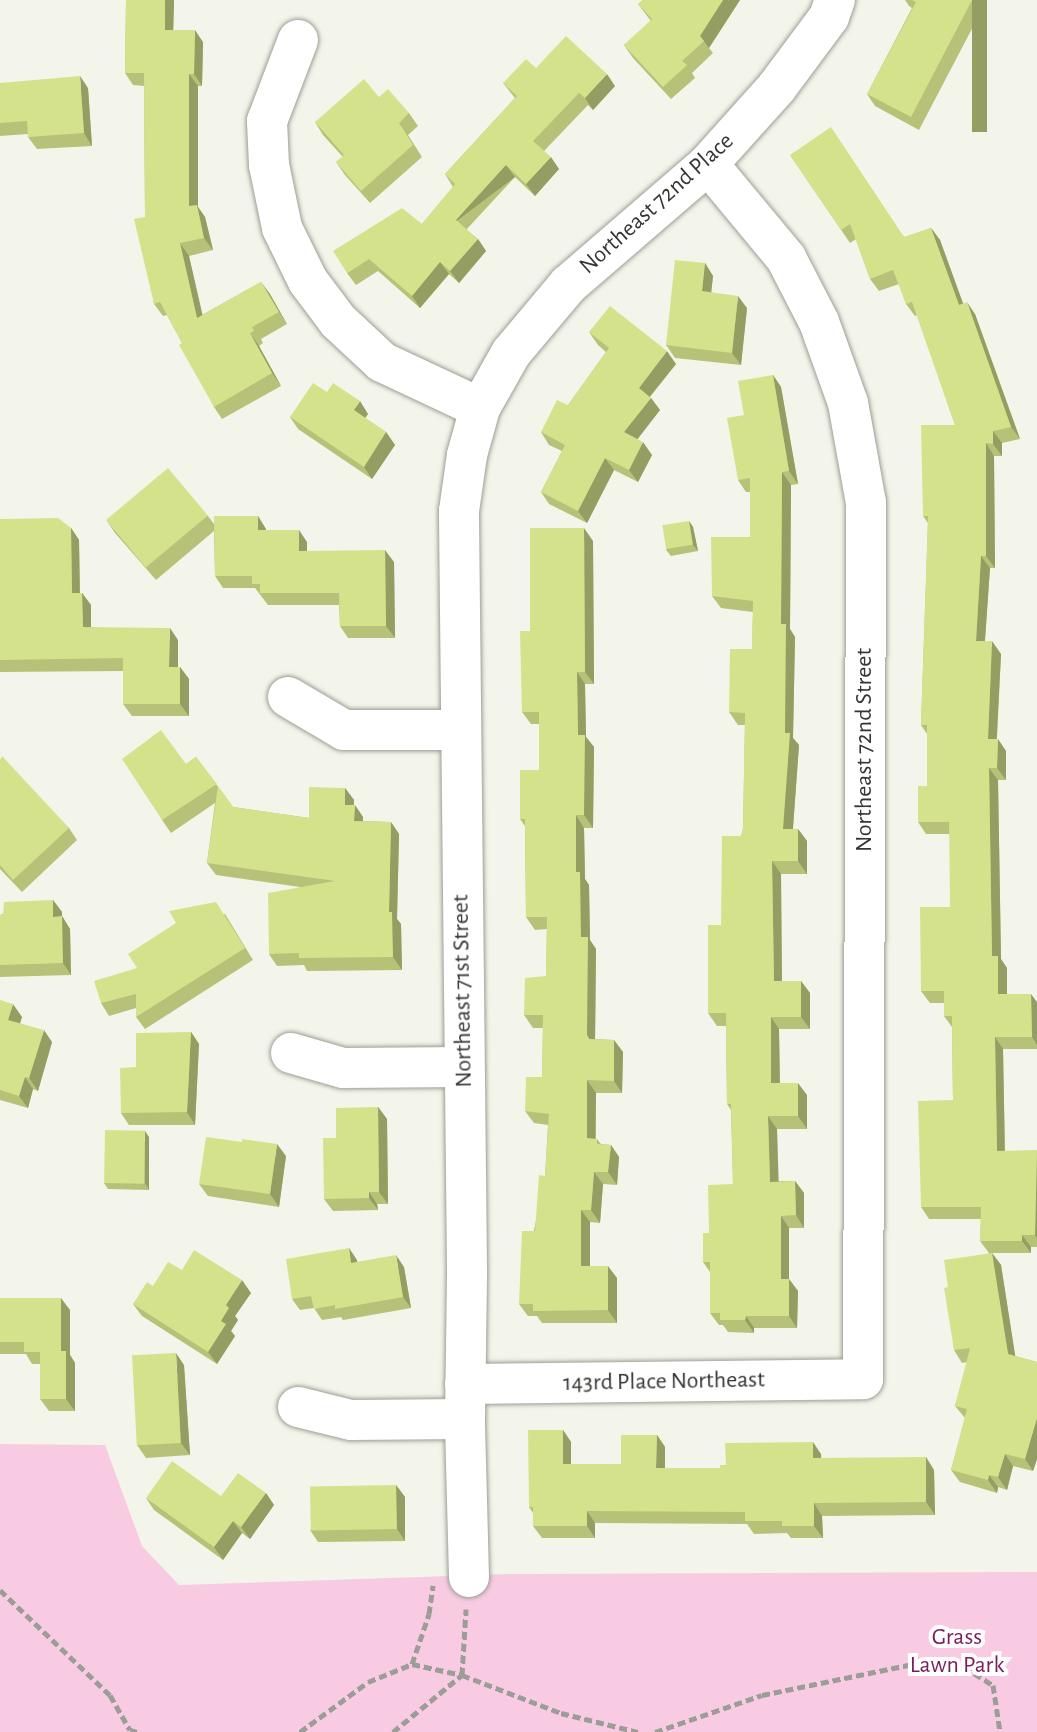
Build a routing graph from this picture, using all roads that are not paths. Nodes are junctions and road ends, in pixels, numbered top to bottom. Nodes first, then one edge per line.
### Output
1 (835, 0) edge
2 (298, 40) dead end
3 (708, 164) junction
4 (480, 408) junction
5 (288, 697) dead end
6 (461, 730) junction
7 (291, 1053) dead end
8 (464, 1067) junction
9 (863, 1379) joint
10 (465, 1402) junction
11 (298, 1407) dead end
12 (451, 1581) road end

1 - 3 street, Northeast 72nd Place
2 - 4 street
3 - 4 street, Northeast 72nd Place
3 - 9 street, Northeast 72nd Street
4 - 6 street, Northeast 71st Street
5 - 6 street
6 - 8 street, Northeast 71st Street
7 - 8 street
8 - 10 street, Northeast 71st Street
9 - 10 street, 143rd Place Northeast
10 - 11 street, 143rd Place Northeast
10 - 12 street, Northeast 71st Street

